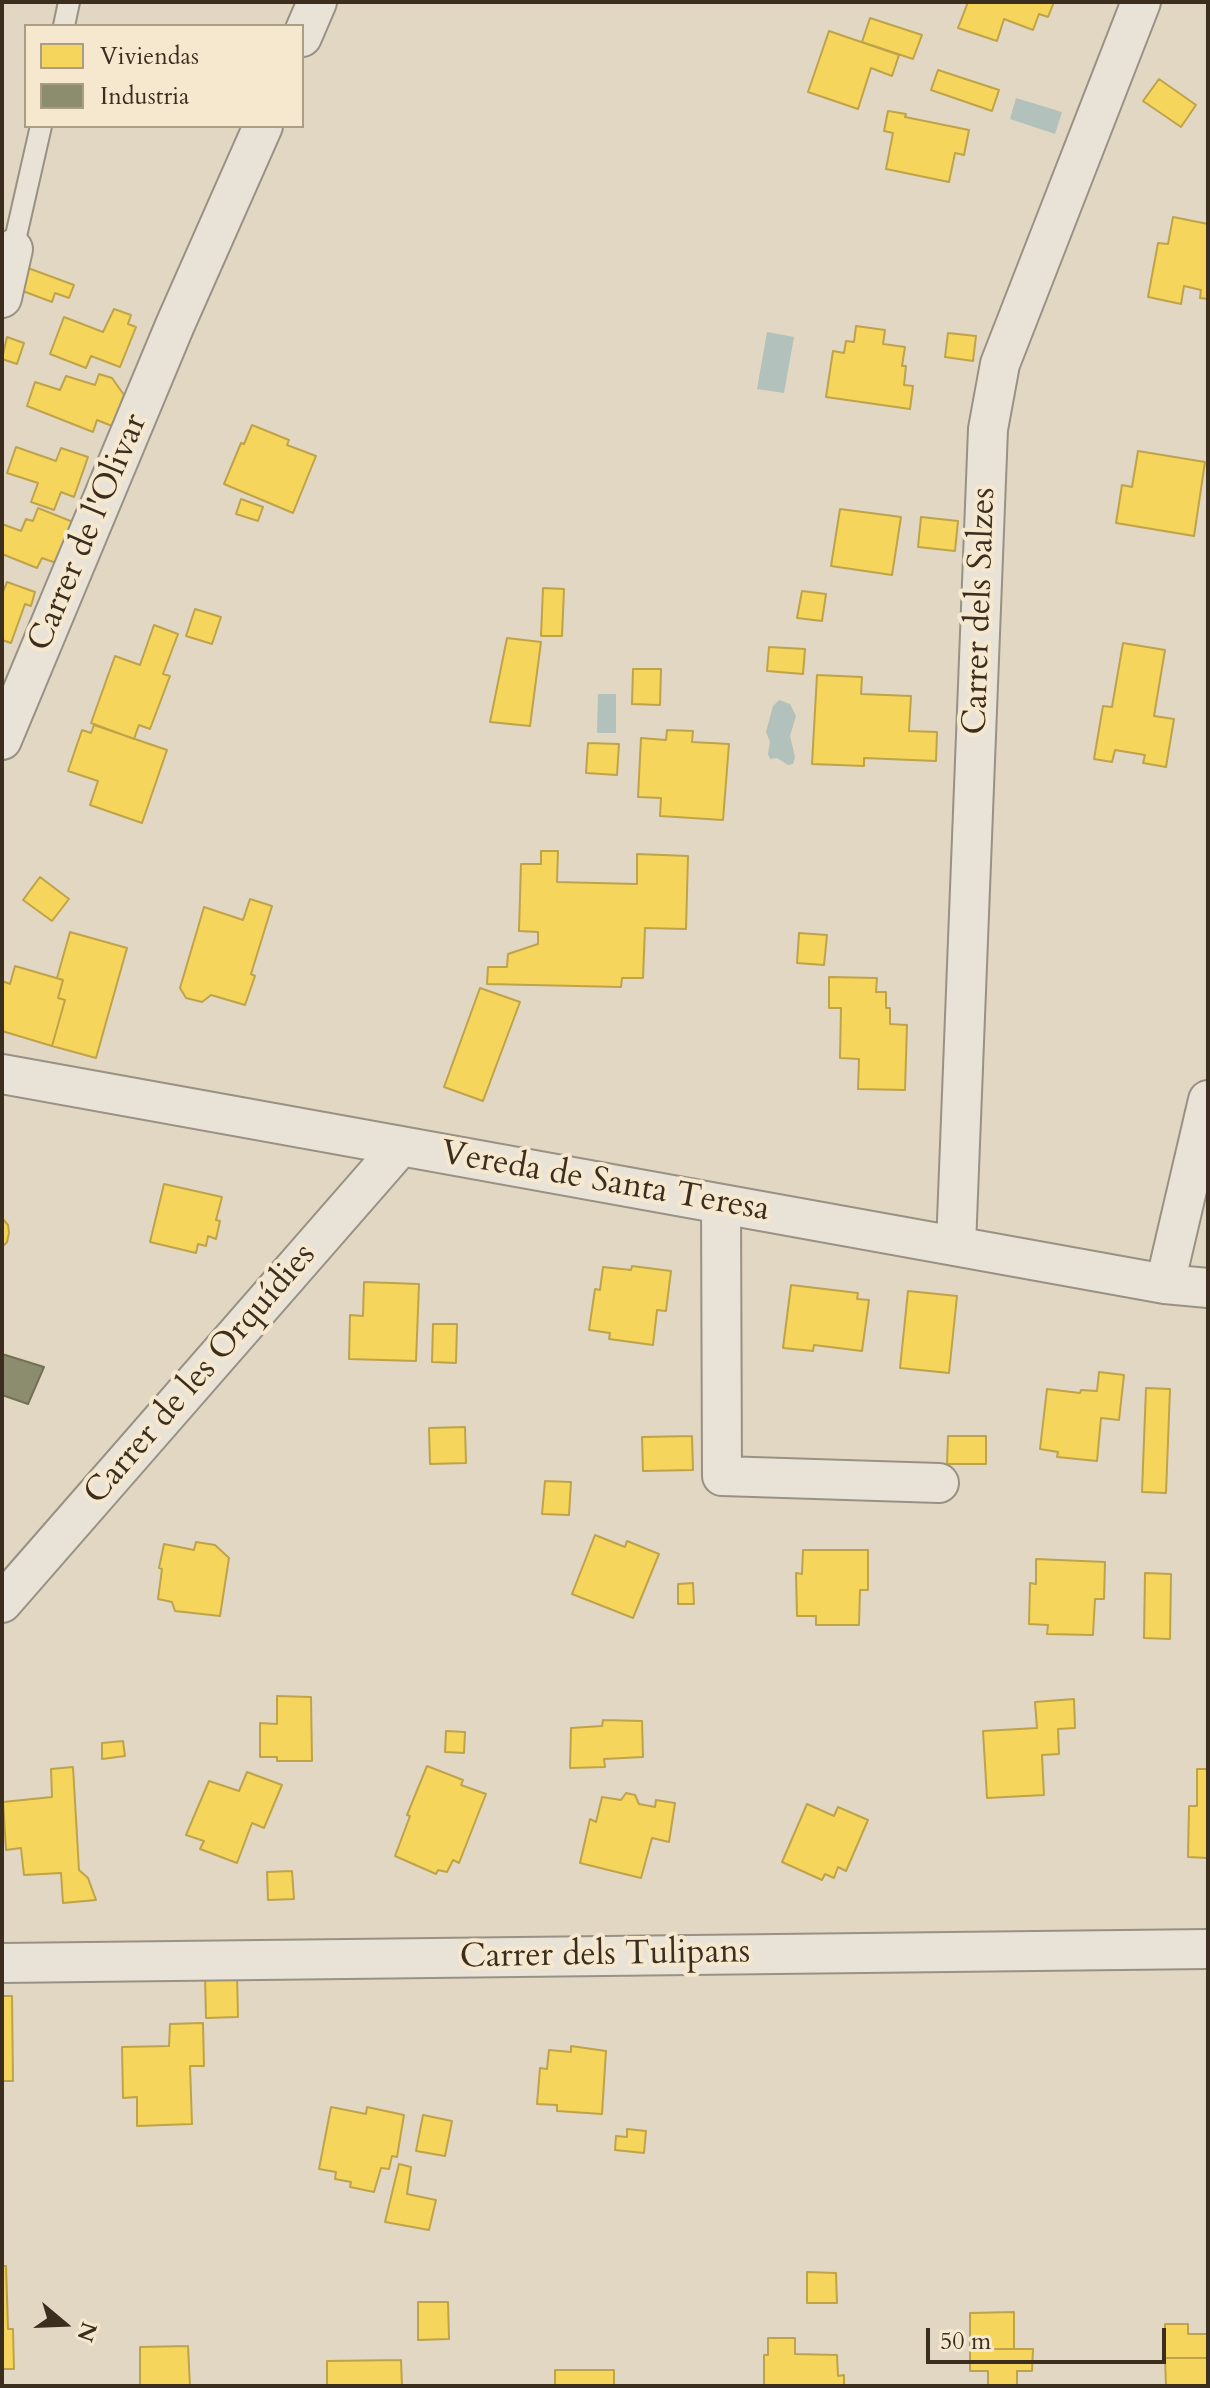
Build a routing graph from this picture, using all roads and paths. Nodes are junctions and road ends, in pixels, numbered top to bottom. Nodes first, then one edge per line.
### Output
1 (69, 2) edge
2 (317, 2) edge
3 (1141, 2) edge
4 (64, 24) edge
5 (304, 32) edge
6 (41, 128) edge
7 (262, 128) edge
8 (13, 249) joint
9 (2, 298) edge
10 (2, 740) edge
11 (2, 1074) edge
12 (1208, 1100) edge
13 (401, 1146) junction
14 (721, 1204) junction
15 (956, 1246) junction
16 (1165, 1284) junction
17 (1208, 1288) edge
18 (939, 1483) dead end
19 (2, 1603) edge
20 (1208, 1949) edge
21 (2, 1963) edge

1 - 4 lane
2 - 5 street
3 - 15 street, Carrer dels Salzes
6 - 8 lane
7 - 10 street, Carrer de l'Olivar
8 - 9 street
11 - 13 street, Vereda de Santa Teresa
12 - 16 street
13 - 14 street, Vereda de Santa Teresa
13 - 19 street, Carrer de les Orquídies
14 - 15 street, Vereda de Santa Teresa
14 - 18 street
15 - 16 street, Vereda de Santa Teresa
16 - 17 street, Vereda de Santa Teresa
20 - 21 street, Carrer dels Tulipans

